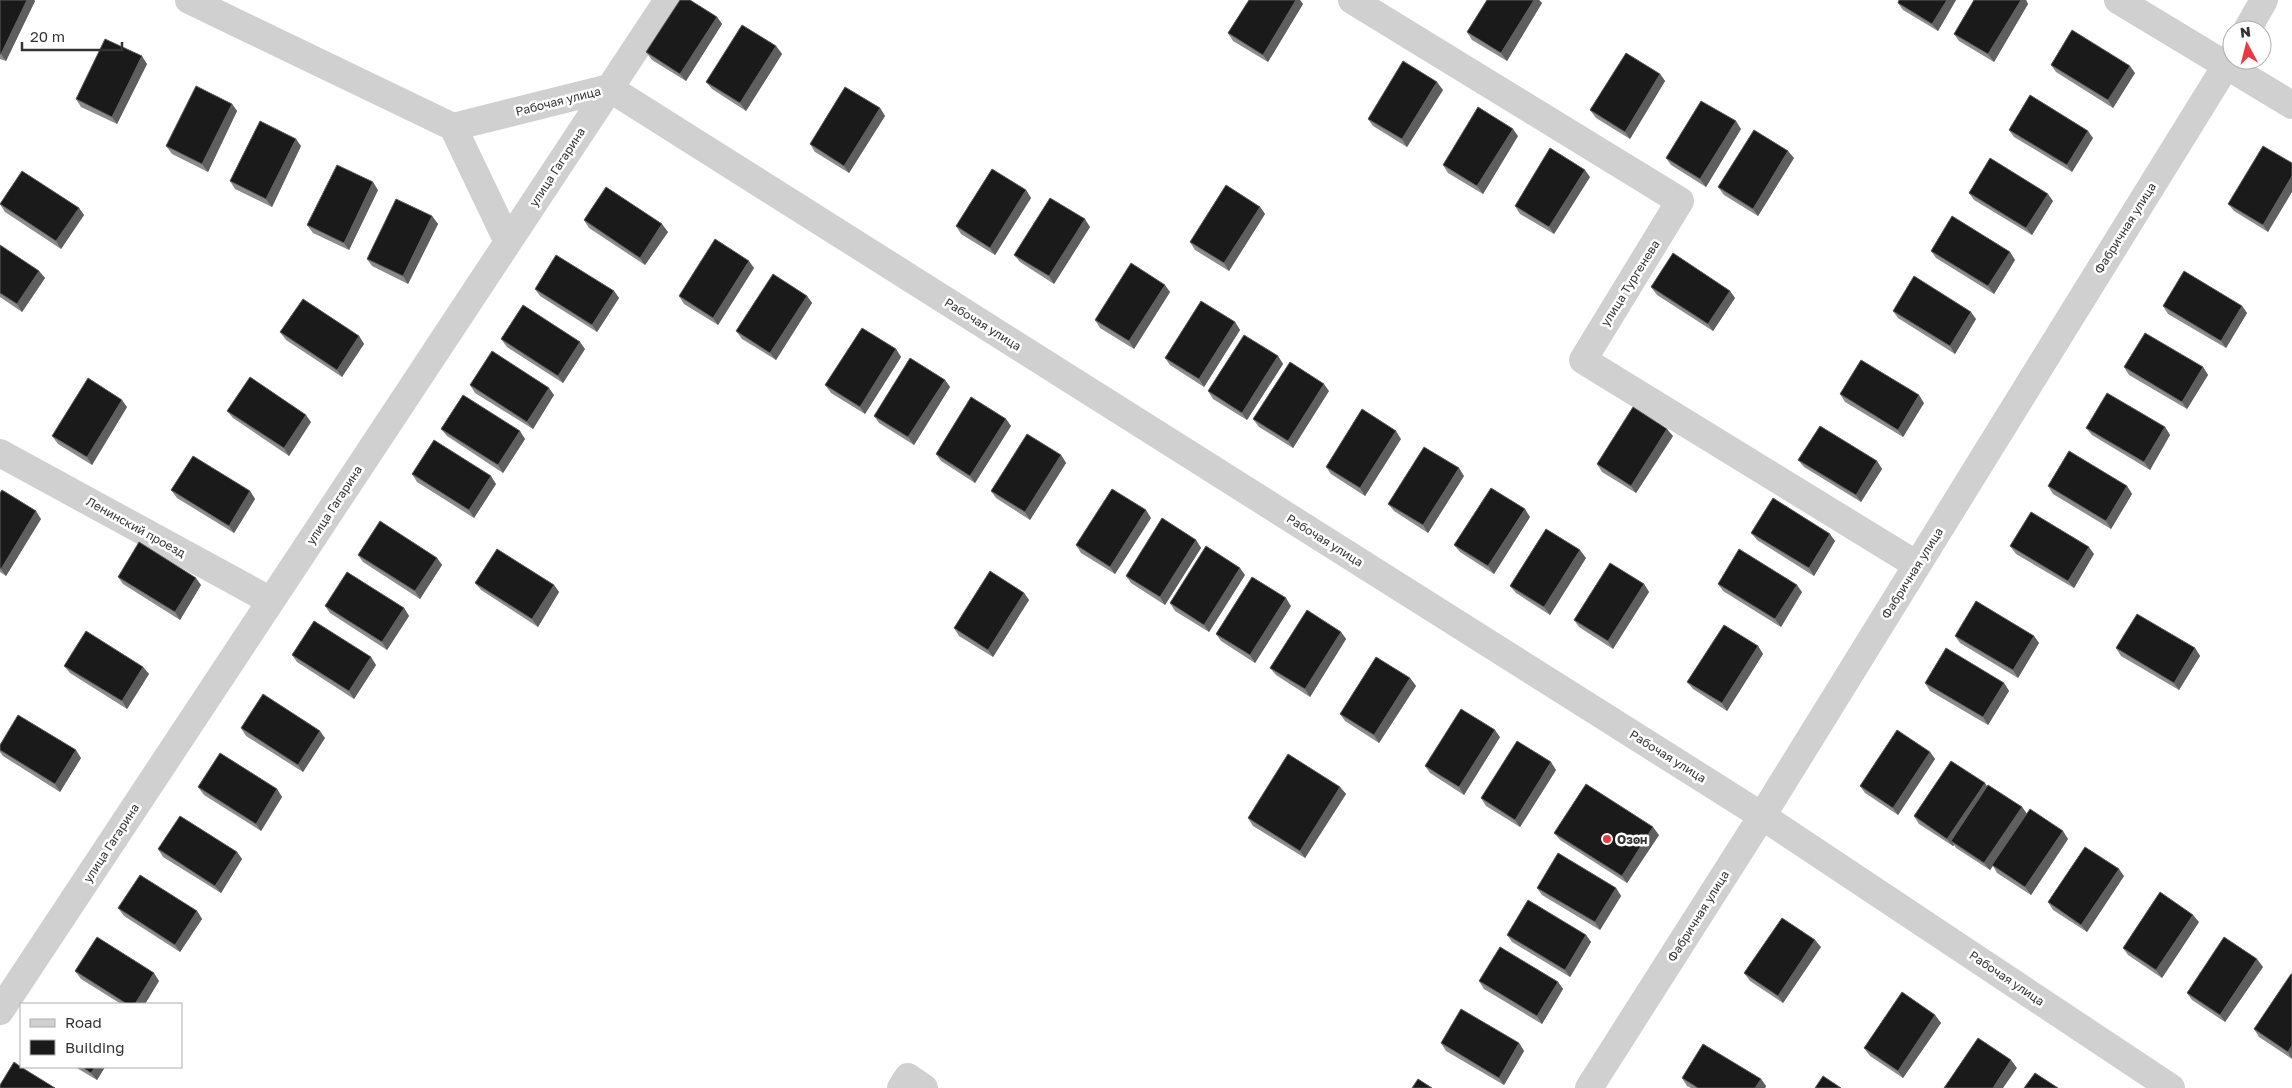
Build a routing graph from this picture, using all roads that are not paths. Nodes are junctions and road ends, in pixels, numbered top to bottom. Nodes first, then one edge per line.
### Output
1 (189, 0) edge
2 (668, 0) edge
3 (1352, 0) edge
4 (2118, 0) edge
5 (2264, 0) edge
6 (2253, 20) edge
7 (2222, 57) edge
8 (2223, 70) edge
9 (2242, 70) edge
10 (610, 88) junction
11 (2292, 105) edge
12 (453, 128) junction
13 (508, 242) junction
14 (0, 453) edge
15 (1917, 565) junction
16 (271, 600) junction
17 (1762, 816) junction
18 (0, 1010) edge
19 (901, 1088) edge
20 (924, 1088) edge
21 (1589, 1088) edge
22 (2171, 1088) edge

1 - 12 street
2 - 10 street, улица Гагарина
3 - 15 street, улица Тургенева
4 - 7 street
5 - 6 street
8 - 15 street, Фабричная улица
9 - 11 street
10 - 12 street, Рабочая улица
10 - 13 street, улица Гагарина
10 - 17 street, Рабочая улица
12 - 13 street
13 - 16 street, улица Гагарина
14 - 16 street, Ленинский проезд
15 - 17 street, Фабричная улица
16 - 18 street, улица Гагарина
17 - 21 street, Фабричная улица
17 - 22 street, Рабочая улица
19 - 20 street

